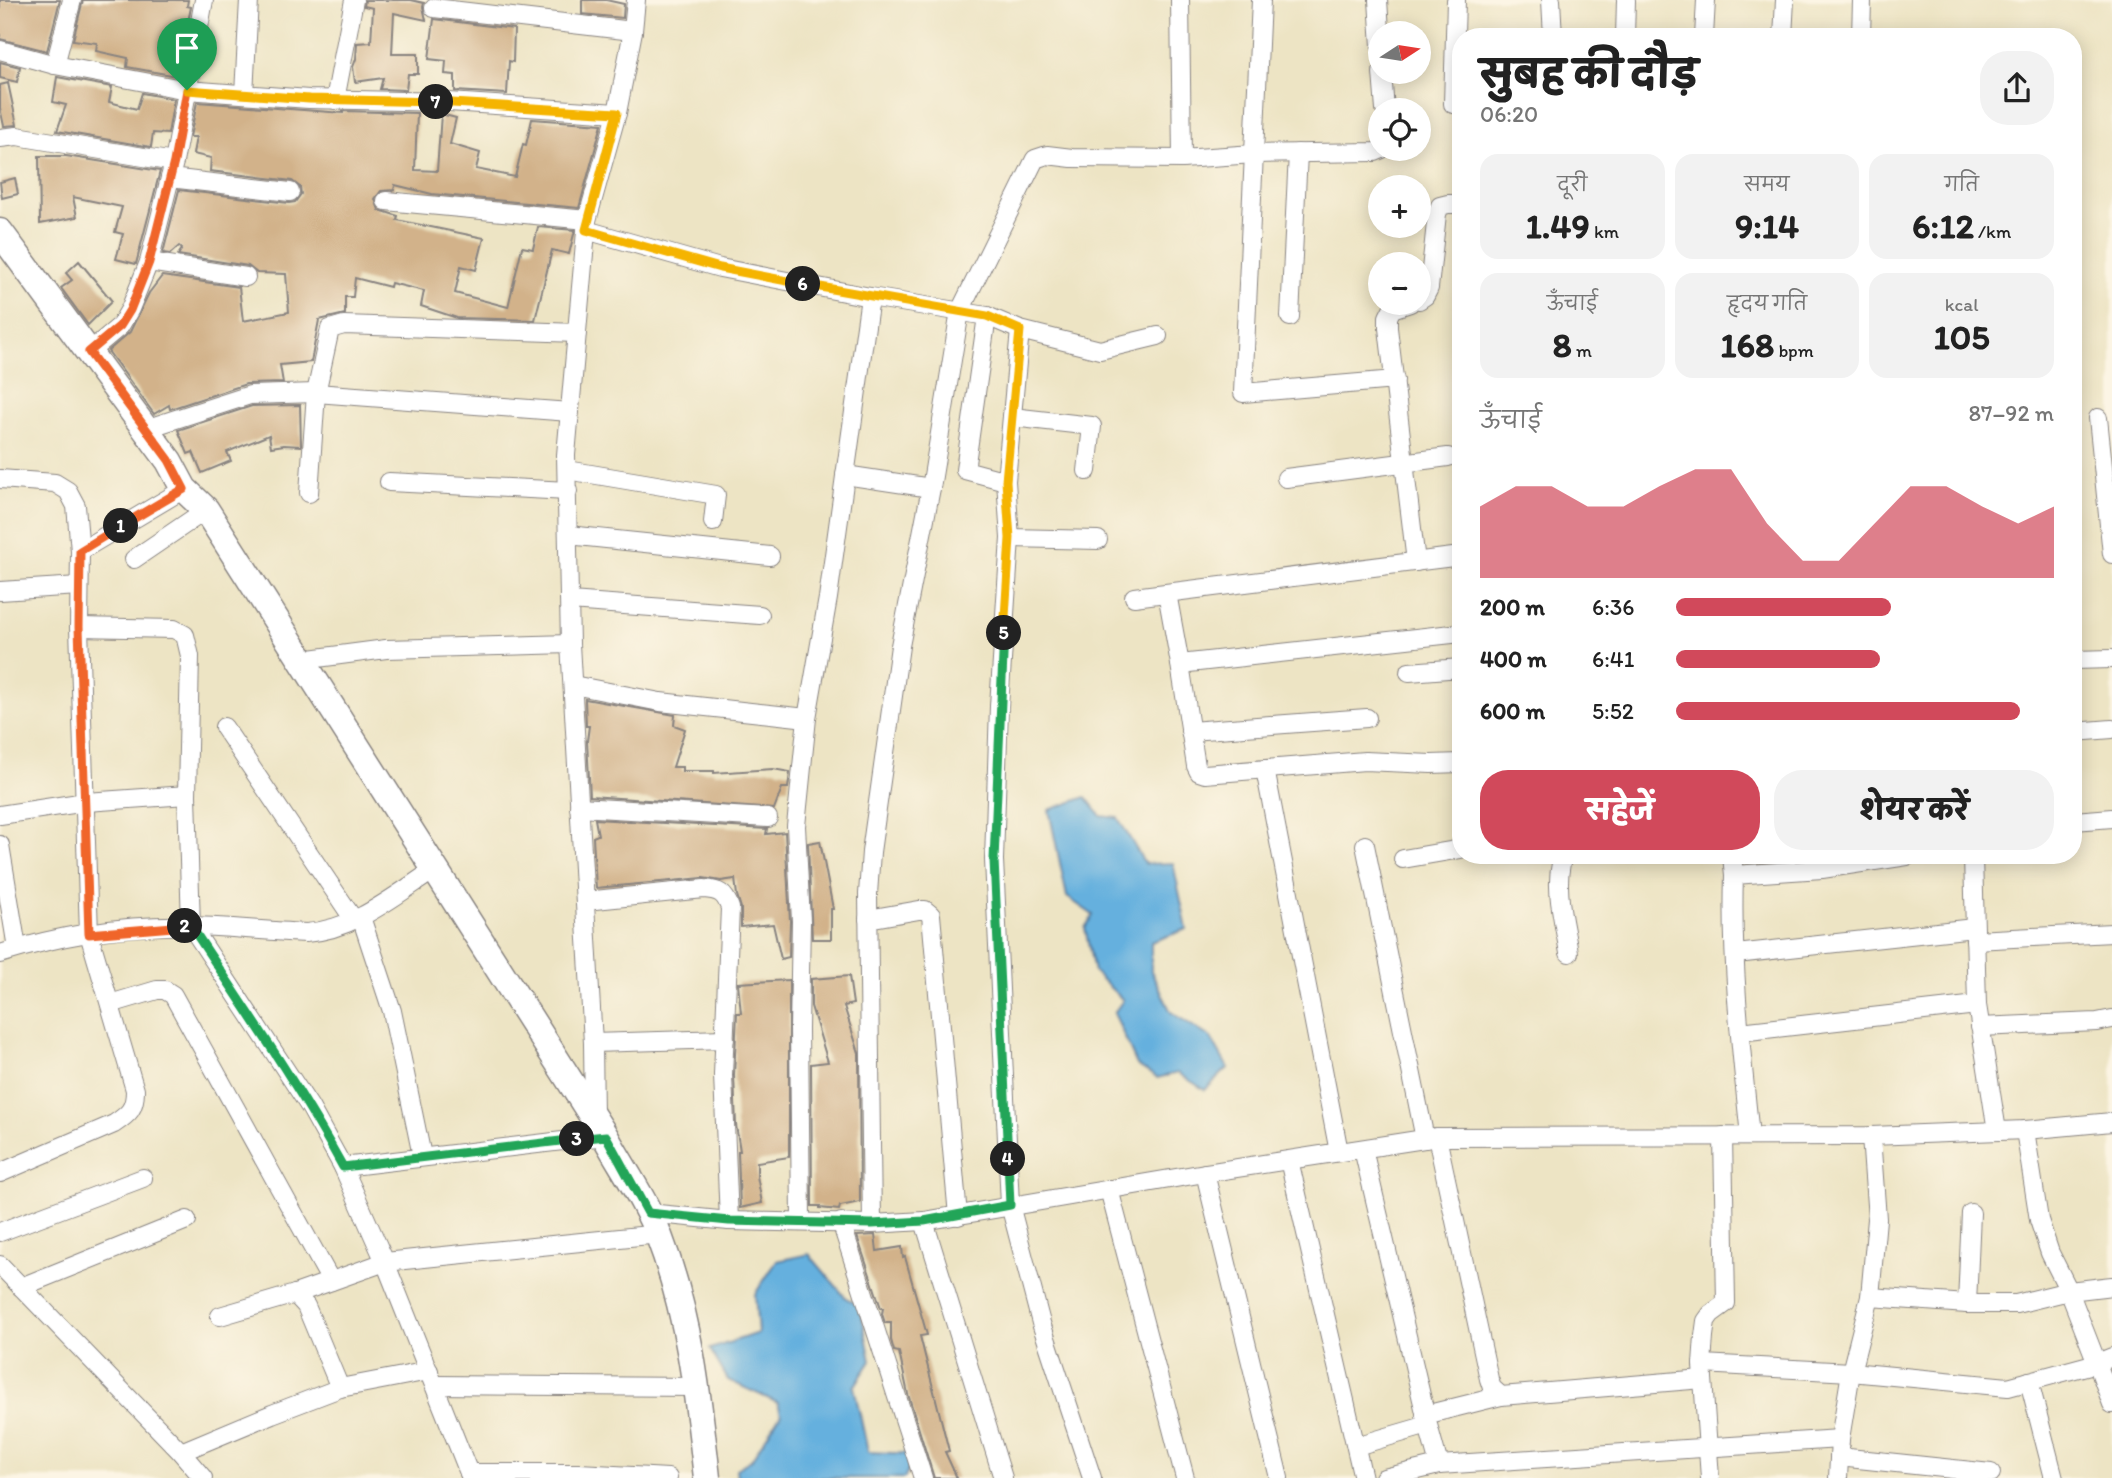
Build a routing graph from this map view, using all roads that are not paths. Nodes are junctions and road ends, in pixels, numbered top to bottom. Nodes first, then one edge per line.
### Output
1 (72, 0) edge
2 (204, 0) edge
3 (249, 0) edge
4 (354, 0) edge
5 (636, 0) edge
6 (1180, 0) edge
7 (1261, 0) edge
8 (1378, 0) edge
9 (1456, 0) edge
10 (1551, 0) edge
11 (1626, 0) edge
12 (1706, 0) edge
13 (1785, 0) edge
14 (1862, 0) edge
15 (434, 8) dead end
16 (1379, 21) edge
17 (1455, 28) edge
18 (1553, 28) edge
19 (1625, 28) edge
20 (1704, 28) edge
21 (1783, 28) edge
22 (1861, 28) edge
23 (633, 31) junction
24 (0, 50) edge
25 (55, 65) junction
26 (187, 90) junction
27 (244, 94) junction
28 (335, 100) junction
29 (617, 113) junction
30 (0, 138) edge
31 (1368, 152) edge
32 (1298, 153) junction
33 (1254, 154) junction
34 (1182, 159) junction
35 (172, 170) junction
36 (290, 192) dead end
37 (386, 201) dead end
38 (1452, 204) edge
39 (586, 225) junction
40 (0, 232) edge
41 (149, 262) junction
42 (1431, 270) edge
43 (246, 276) dead end
44 (870, 297) junction
45 (960, 311) junction
46 (1389, 315) edge
47 (987, 316) junction
48 (1290, 317) dead end
49 (1020, 330) junction
50 (577, 333) junction
51 (1158, 336) dead end
52 (89, 352) junction
53 (1395, 380) junction
54 (316, 394) junction
55 (570, 412) junction
56 (1012, 417) junction
57 (2098, 418) dead end
58 (145, 429) junction
59 (1448, 457) dead end
60 (1403, 464) junction
61 (567, 470) junction
62 (1087, 471) dead end
63 (845, 475) junction
64 (1286, 478) dead end
65 (0, 479) edge
66 (1006, 481) junction
67 (389, 482) dead end
68 (931, 488) junction
69 (184, 489) junction
70 (568, 491) junction
71 (309, 493) dead end
72 (206, 510) junction
73 (713, 522) dead end
74 (568, 535) junction
75 (1010, 538) junction
76 (1098, 540) dead end
77 (80, 551) junction
78 (2112, 554) edge
79 (770, 556) dead end
80 (1452, 557) edge
81 (134, 559) dead end
82 (1416, 562) junction
83 (79, 586) junction
84 (0, 591) edge
85 (1167, 593) junction
86 (1133, 597) dead end
87 (570, 601) junction
88 (760, 615) dead end
89 (79, 627) junction
90 (1452, 634) edge
91 (570, 644) junction
92 (2112, 659) edge
93 (302, 660) junction
94 (2082, 660) edge
95 (1180, 664) junction
96 (1452, 669) edge
97 (1409, 672) dead end
98 (573, 684) junction
99 (807, 718) junction
100 (1367, 718) dead end
101 (224, 727) dead end
102 (2112, 729) edge
103 (1190, 731) junction
104 (2082, 731) edge
105 (1452, 763) edge
106 (1265, 769) junction
107 (187, 795) junction
108 (86, 802) junction
109 (579, 807) junction
110 (0, 815) edge
111 (768, 818) dead end
112 (2112, 818) edge
113 (2082, 820) edge
114 (0, 845) edge
115 (1365, 845) dead end
116 (1452, 851) edge
117 (1403, 859) dead end
118 (1561, 864) edge
119 (1733, 864) edge
120 (1855, 864) edge
121 (1973, 864) edge
122 (434, 870) junction
123 (1734, 876) junction
124 (585, 901) junction
125 (357, 918) junction
126 (868, 919) junction
127 (191, 926) junction
128 (2112, 933) edge
129 (89, 934) junction
130 (1975, 934) junction
131 (9, 951) edge
132 (1569, 953) dead end
133 (1736, 954) junction
134 (110, 1004) junction
135 (1977, 1005) junction
136 (2112, 1019) edge
137 (1980, 1027) junction
138 (1740, 1032) junction
139 (725, 1039) junction
140 (593, 1043) junction
141 (2112, 1122) edge
142 (600, 1127) junction
143 (2025, 1130) junction
144 (1997, 1131) junction
145 (1723, 1136) junction
146 (1750, 1136) junction
147 (1871, 1136) junction
148 (1431, 1138) junction
149 (1363, 1149) junction
150 (1339, 1152) junction
151 (422, 1156) junction
152 (1289, 1160) junction
153 (343, 1167) junction
154 (0, 1173) edge
155 (1205, 1173) junction
156 (143, 1178) dead end
157 (1109, 1189) junction
158 (1010, 1205) junction
159 (1971, 1213) dead end
160 (958, 1216) junction
161 (187, 1220) dead end
162 (729, 1221) junction
163 (801, 1221) junction
164 (924, 1221) junction
165 (841, 1222) junction
166 (653, 1224) junction
167 (872, 1224) junction
168 (0, 1232) edge
169 (385, 1262) junction
170 (0, 1265) edge
171 (331, 1281) junction
172 (2112, 1286) edge
173 (21, 1287) junction
174 (2069, 1291) junction
175 (295, 1294) junction
176 (1870, 1297) junction
177 (1967, 1304) junction
178 (220, 1316) dead end
179 (2105, 1360) edge
180 (1851, 1371) junction
181 (1702, 1372) junction
182 (432, 1378) junction
183 (2029, 1381) junction
184 (698, 1387) junction
185 (340, 1388) junction
186 (1501, 1396) junction
187 (2112, 1404) edge
188 (1427, 1420) junction
189 (1840, 1438) junction
190 (1356, 1446) junction
191 (1707, 1446) junction
192 (181, 1452) junction
193 (1839, 1457) junction
194 (1440, 1465) junction
195 (1991, 1473) dead end
196 (470, 1475) edge
197 (203, 1478) edge
198 (668, 1478) edge
199 (707, 1478) edge
200 (923, 1478) edge
201 (1003, 1478) edge
202 (1093, 1478) edge
203 (1185, 1478) edge
204 (1279, 1478) edge
205 (1363, 1478) edge
206 (1384, 1478) edge
207 (1710, 1478) edge
208 (1838, 1478) edge
209 (2054, 1478) edge

1 - 25 street
2 - 26 street
3 - 27 street
4 - 28 street
5 - 23 street
6 - 34 street
7 - 33 street
8 - 16 street
9 - 17 street
10 - 18 street
11 - 19 street
12 - 20 street
13 - 21 street
14 - 22 street
15 - 23 street
23 - 29 street
24 - 25 street
25 - 26 street
26 - 27 street
26 - 35 street
27 - 28 street
28 - 29 street
29 - 39 street
30 - 35 street
31 - 32 street
32 - 33 street
32 - 48 street
33 - 34 street
33 - 53 street
34 - 45 street
35 - 36 street
35 - 41 street
37 - 39 street
38 - 42 street
39 - 44 street
39 - 50 street
40 - 52 street
41 - 43 street
41 - 52 street
44 - 45 street
44 - 63 street
45 - 47 street
45 - 68 street
46 - 53 street
47 - 49 street
47 - 66 street
49 - 51 street
49 - 56 street
50 - 54 street
50 - 55 street
52 - 58 street
53 - 60 street
54 - 55 street
54 - 58 street
54 - 71 street
55 - 61 street
56 - 62 street
56 - 66 street
57 - 78 street
58 - 69 street
59 - 60 street
60 - 64 street
60 - 82 street
61 - 70 street
61 - 73 street
63 - 68 street
63 - 99 street
65 - 77 street
66 - 75 street
67 - 70 street
68 - 126 street
69 - 72 street
69 - 77 street
70 - 74 street
72 - 81 street
72 - 93 street
74 - 79 street
74 - 87 street
75 - 76 street
75 - 158 street
77 - 83 street
80 - 82 street
82 - 85 street
83 - 84 street
83 - 89 street
85 - 86 street
85 - 95 street
87 - 88 street
87 - 91 street
89 - 107 street
89 - 108 street
90 - 95 street
91 - 93 street
91 - 98 street
92 - 94 street
93 - 122 street
95 - 103 street
96 - 97 street
98 - 99 street
98 - 109 street
99 - 163 street
100 - 103 street
101 - 125 street
102 - 104 street
103 - 106 street
105 - 106 street
106 - 150 street
107 - 108 street
107 - 127 street
108 - 110 street
108 - 129 street
109 - 111 street
109 - 124 street
112 - 113 street
114 - 131 street
115 - 148 street
116 - 117 street
118 - 132 street
119 - 123 street
120 - 123 street
121 - 130 street
122 - 125 street
122 - 142 street
123 - 133 street
124 - 139 street
124 - 140 street
125 - 127 street
125 - 151 street
126 - 160 street
126 - 167 street
127 - 129 street
127 - 153 street
128 - 130 street
129 - 131 street
129 - 134 street
130 - 133 street
130 - 135 street
133 - 138 street
134 - 154 street
134 - 171 street
135 - 137 street
135 - 138 street
136 - 137 street
137 - 144 street
138 - 146 street
139 - 140 street
139 - 162 street
140 - 142 street
141 - 143 street
142 - 151 street
142 - 166 street
143 - 144 street
143 - 174 street
144 - 147 street
145 - 146 street
145 - 148 street
145 - 181 street
146 - 147 street
147 - 176 street
148 - 149 street
148 - 186 street
149 - 150 street
149 - 188 street
150 - 152 street
151 - 153 street
152 - 155 street
152 - 190 street
153 - 169 street
155 - 157 street
155 - 204 street
156 - 168 street
157 - 158 street
157 - 203 street
158 - 160 street
158 - 202 street
159 - 177 street
160 - 164 street
161 - 173 street
162 - 163 street
162 - 166 street
163 - 165 street
164 - 167 street
164 - 201 street
165 - 167 street
165 - 200 street
166 - 169 street
166 - 184 street
169 - 171 street
169 - 182 street
170 - 173 street
171 - 175 street
172 - 174 street
173 - 192 street
174 - 177 street
174 - 179 street
175 - 178 street
175 - 185 street
176 - 177 street
176 - 180 street
179 - 183 street
179 - 187 street
180 - 181 street
180 - 183 street
180 - 189 street
181 - 186 street
181 - 191 street
182 - 184 street
182 - 185 street
182 - 196 street
183 - 209 street
184 - 199 street
185 - 192 street
186 - 188 street
188 - 190 street
188 - 194 street
189 - 191 street
189 - 193 street
190 - 205 street
191 - 194 street
191 - 207 street
192 - 197 street
193 - 195 street
193 - 208 street
194 - 206 street
196 - 198 street

